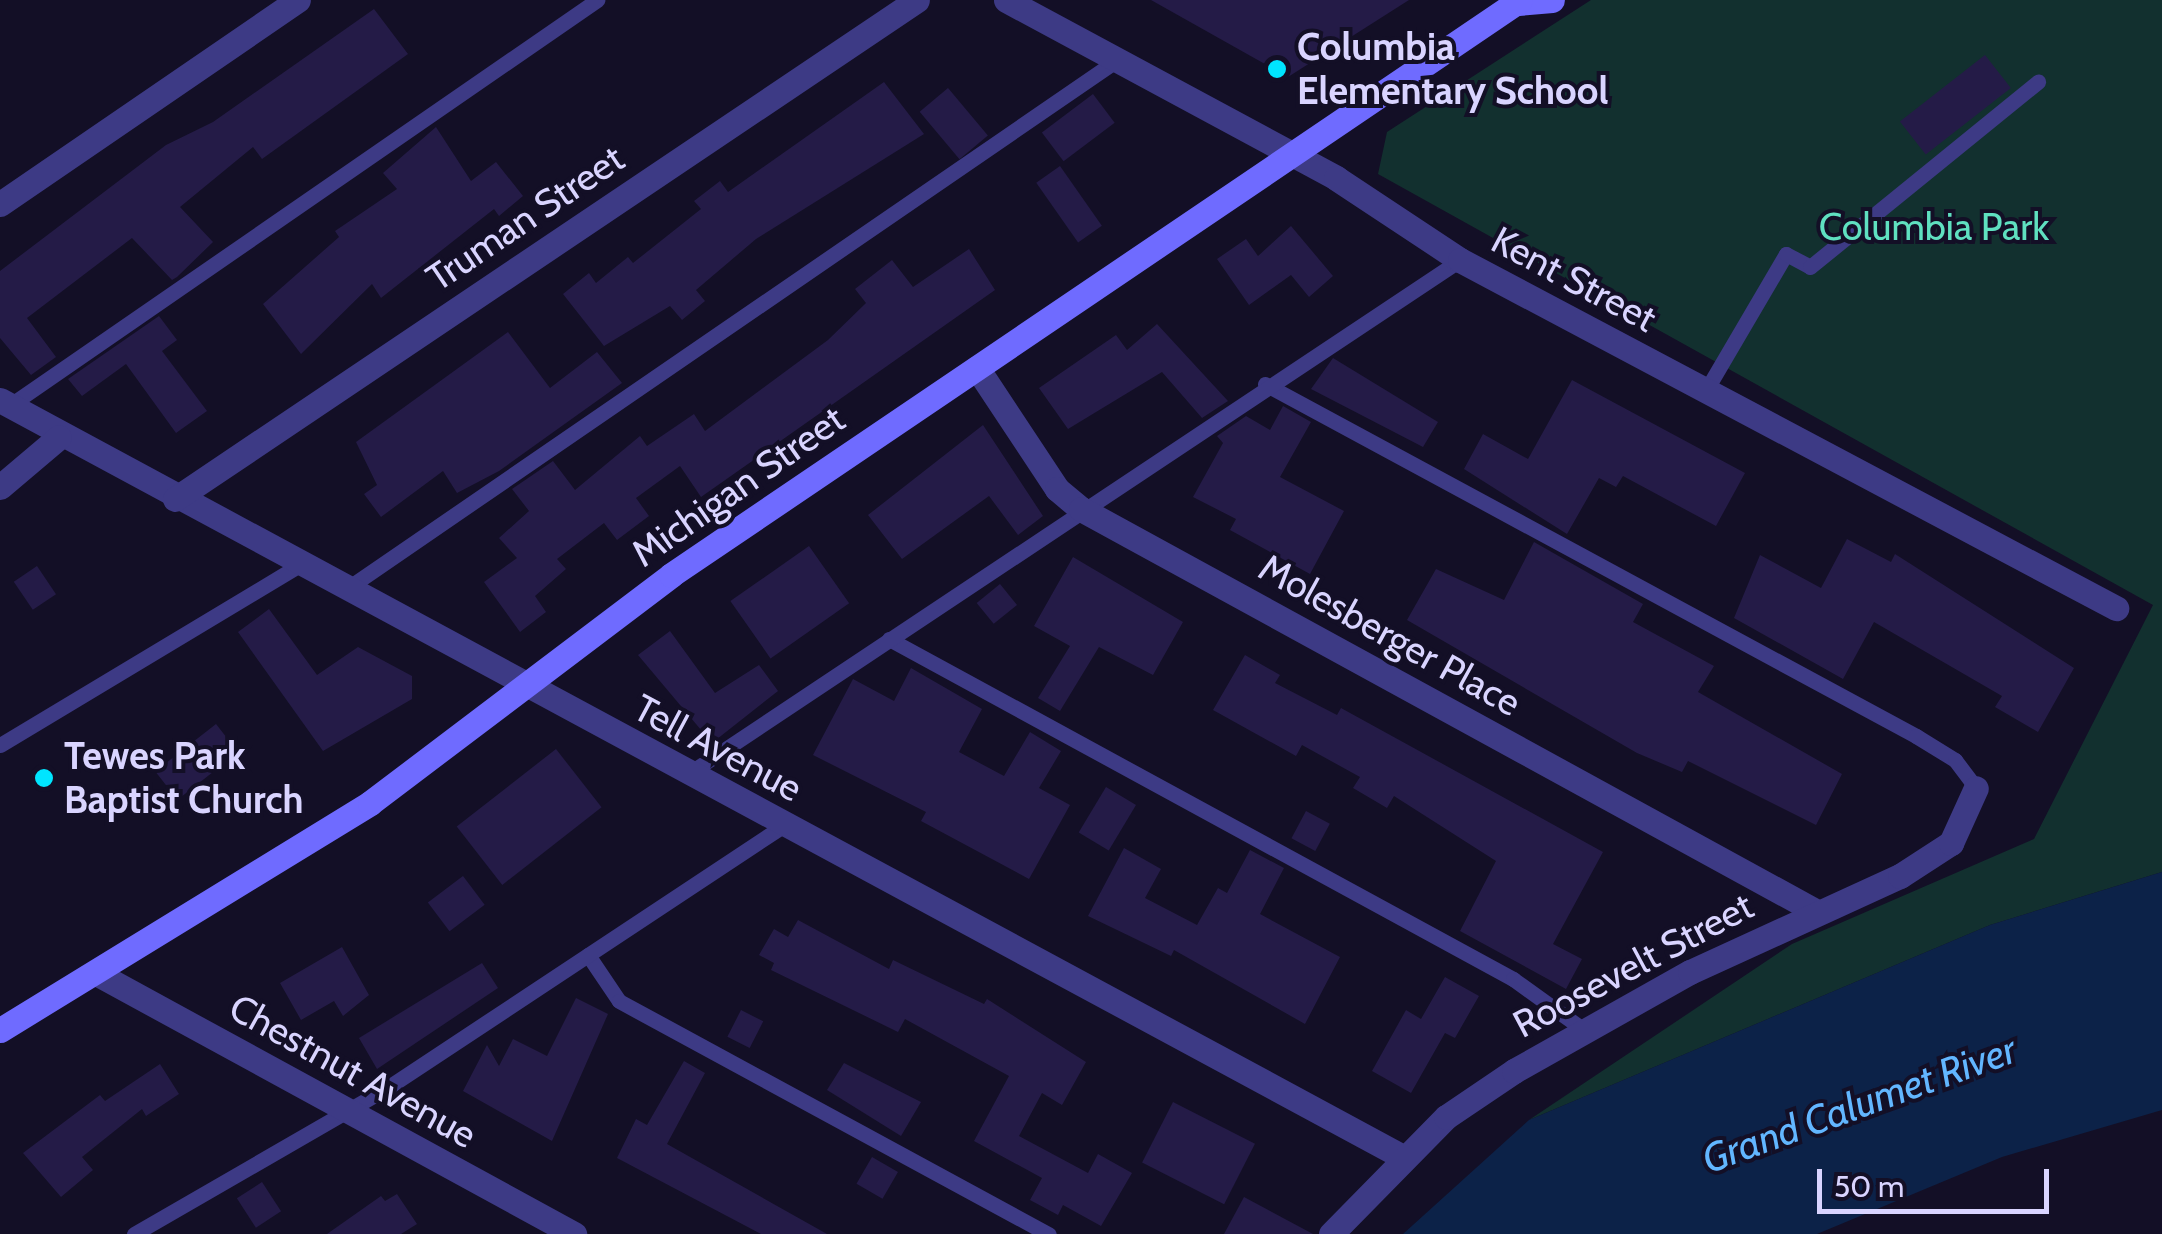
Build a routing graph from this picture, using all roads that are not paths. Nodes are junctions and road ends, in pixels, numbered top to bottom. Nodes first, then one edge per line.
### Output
1 (298, 0) edge
2 (597, 0) edge
3 (917, 0) edge
4 (1006, 0) edge
5 (1552, 0) edge
6 (1519, 1) edge
7 (1117, 60) junction
8 (2038, 82) dead end
9 (1298, 157) junction
10 (0, 204) edge
11 (1460, 260) junction
12 (977, 368) junction
13 (1264, 384) junction
14 (1705, 392) junction
15 (4, 403) edge
16 (59, 438) junction
17 (0, 487) edge
18 (175, 499) junction
19 (1081, 509) junction
20 (298, 566) junction
21 (345, 590) junction
22 (2116, 608) dead end
23 (889, 638) junction
24 (524, 687) junction
25 (0, 746) edge
26 (688, 774) junction
27 (1976, 788) joint
28 (784, 826) junction
29 (1817, 912) junction
30 (588, 955) junction
31 (96, 973) junction
32 (0, 1030) edge
33 (1584, 1030) junction
34 (343, 1109) junction
35 (1403, 1157) junction
36 (570, 1233) edge
37 (134, 1234) edge
38 (1050, 1234) edge
39 (1330, 1234) edge

1 - 10 street
2 - 15 lane
3 - 18 street, Truman Street
4 - 7 street, Kent Street
5 - 6 main road, Michigan Street
6 - 9 main road, Michigan Street
7 - 9 street, Kent Street
7 - 21 lane
8 - 14 lane
9 - 11 street, Kent Street
9 - 12 main road, Michigan Street
11 - 13 lane
11 - 14 street, Kent Street
12 - 19 street, Molesberger Place
12 - 24 main road, Michigan Street
13 - 19 lane
13 - 27 lane
14 - 22 street, Kent Street
15 - 16 street, Tell Avenue
16 - 17 street
16 - 18 street, Tell Avenue
18 - 20 street, Tell Avenue
19 - 23 lane
19 - 29 street, Molesberger Place
20 - 21 street, Tell Avenue
20 - 25 lane
21 - 24 street, Tell Avenue
23 - 26 lane
23 - 33 lane
24 - 26 street, Tell Avenue
24 - 31 main road, Michigan Street
26 - 28 street, Tell Avenue
27 - 29 street, Roosevelt Street
28 - 30 lane
28 - 35 street, Tell Avenue
29 - 33 street, Roosevelt Street
30 - 34 lane
30 - 38 lane
31 - 32 main road, Michigan Street
31 - 34 street, Chestnut Avenue
33 - 35 street, Roosevelt Street
34 - 36 street, Chestnut Avenue
34 - 37 lane
35 - 39 street, Roosevelt Street

